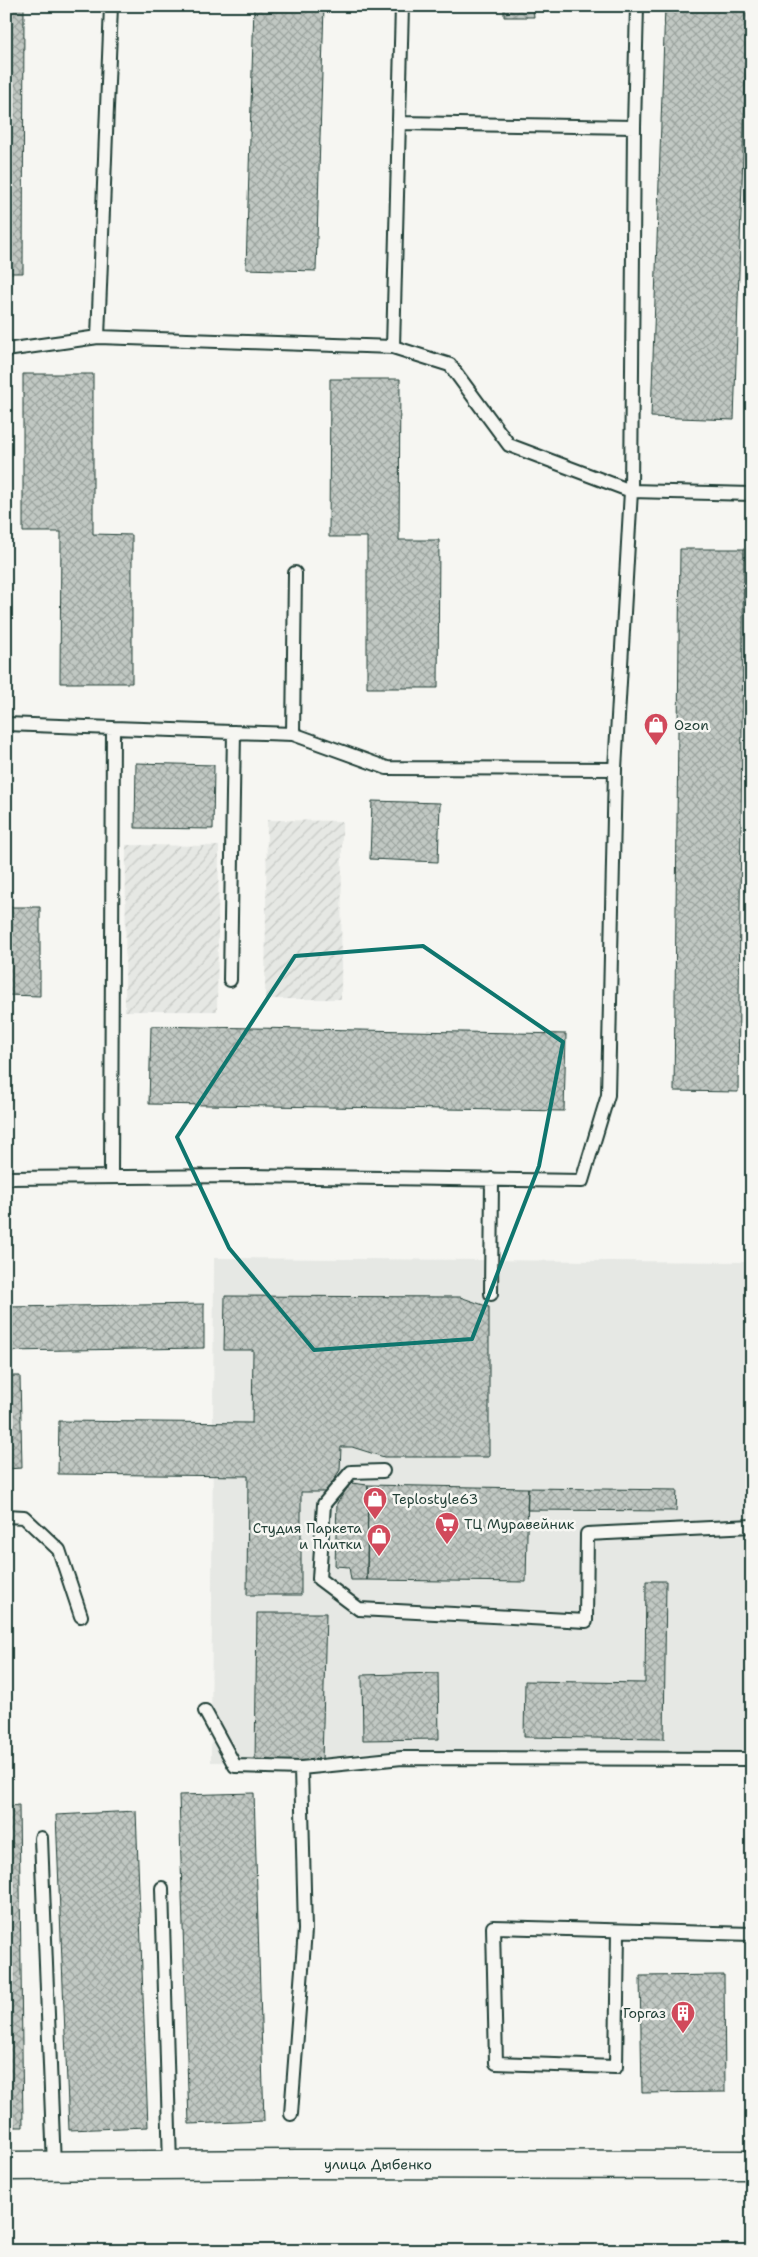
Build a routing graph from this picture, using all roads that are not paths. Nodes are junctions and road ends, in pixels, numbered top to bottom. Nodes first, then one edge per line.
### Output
1 (111, 6) edge
2 (402, 6) edge
3 (638, 6) edge
4 (400, 123) junction
5 (634, 126) junction
6 (98, 337) junction
7 (393, 347) junction
8 (6, 350) edge
9 (631, 490) junction
10 (752, 494) edge
11 (295, 572) dead end
12 (6, 724) edge
13 (113, 728) junction
14 (234, 732) junction
15 (293, 734) junction
16 (615, 769) junction
17 (230, 980) dead end
18 (111, 1176) junction
19 (6, 1178) edge
20 (492, 1179) junction
21 (491, 1294) dead end
22 (383, 1471) dead end
23 (6, 1516) edge
24 (752, 1526) edge
25 (81, 1616) dead end
26 (205, 1711) dead end
27 (752, 1759) edge
28 (301, 1768) junction
29 (41, 1838) dead end
30 (162, 1888) dead end
31 (618, 1932) junction
32 (752, 1934) edge
33 (291, 2114) dead end
34 (170, 2165) junction
35 (752, 2165) edge
36 (6, 2166) edge
37 (54, 2166) junction

1 - 6 lane
2 - 4 lane
3 - 5 lane
4 - 5 lane
4 - 7 lane
5 - 9 lane
6 - 7 lane
6 - 8 lane
7 - 9 lane
9 - 10 lane
9 - 16 lane
11 - 15 lane
12 - 13 lane
13 - 14 lane
13 - 18 lane
14 - 15 lane
14 - 17 lane
15 - 16 lane
16 - 20 lane
18 - 19 lane
18 - 20 lane
20 - 21 lane
22 - 24 lane
23 - 25 lane
26 - 28 lane
27 - 28 lane
28 - 33 lane
29 - 37 lane
30 - 34 lane
31 - 31 lane
31 - 32 lane
34 - 35 main road, улица Дыбенко
34 - 37 main road, улица Дыбенко
36 - 37 main road, улица Дыбенко

